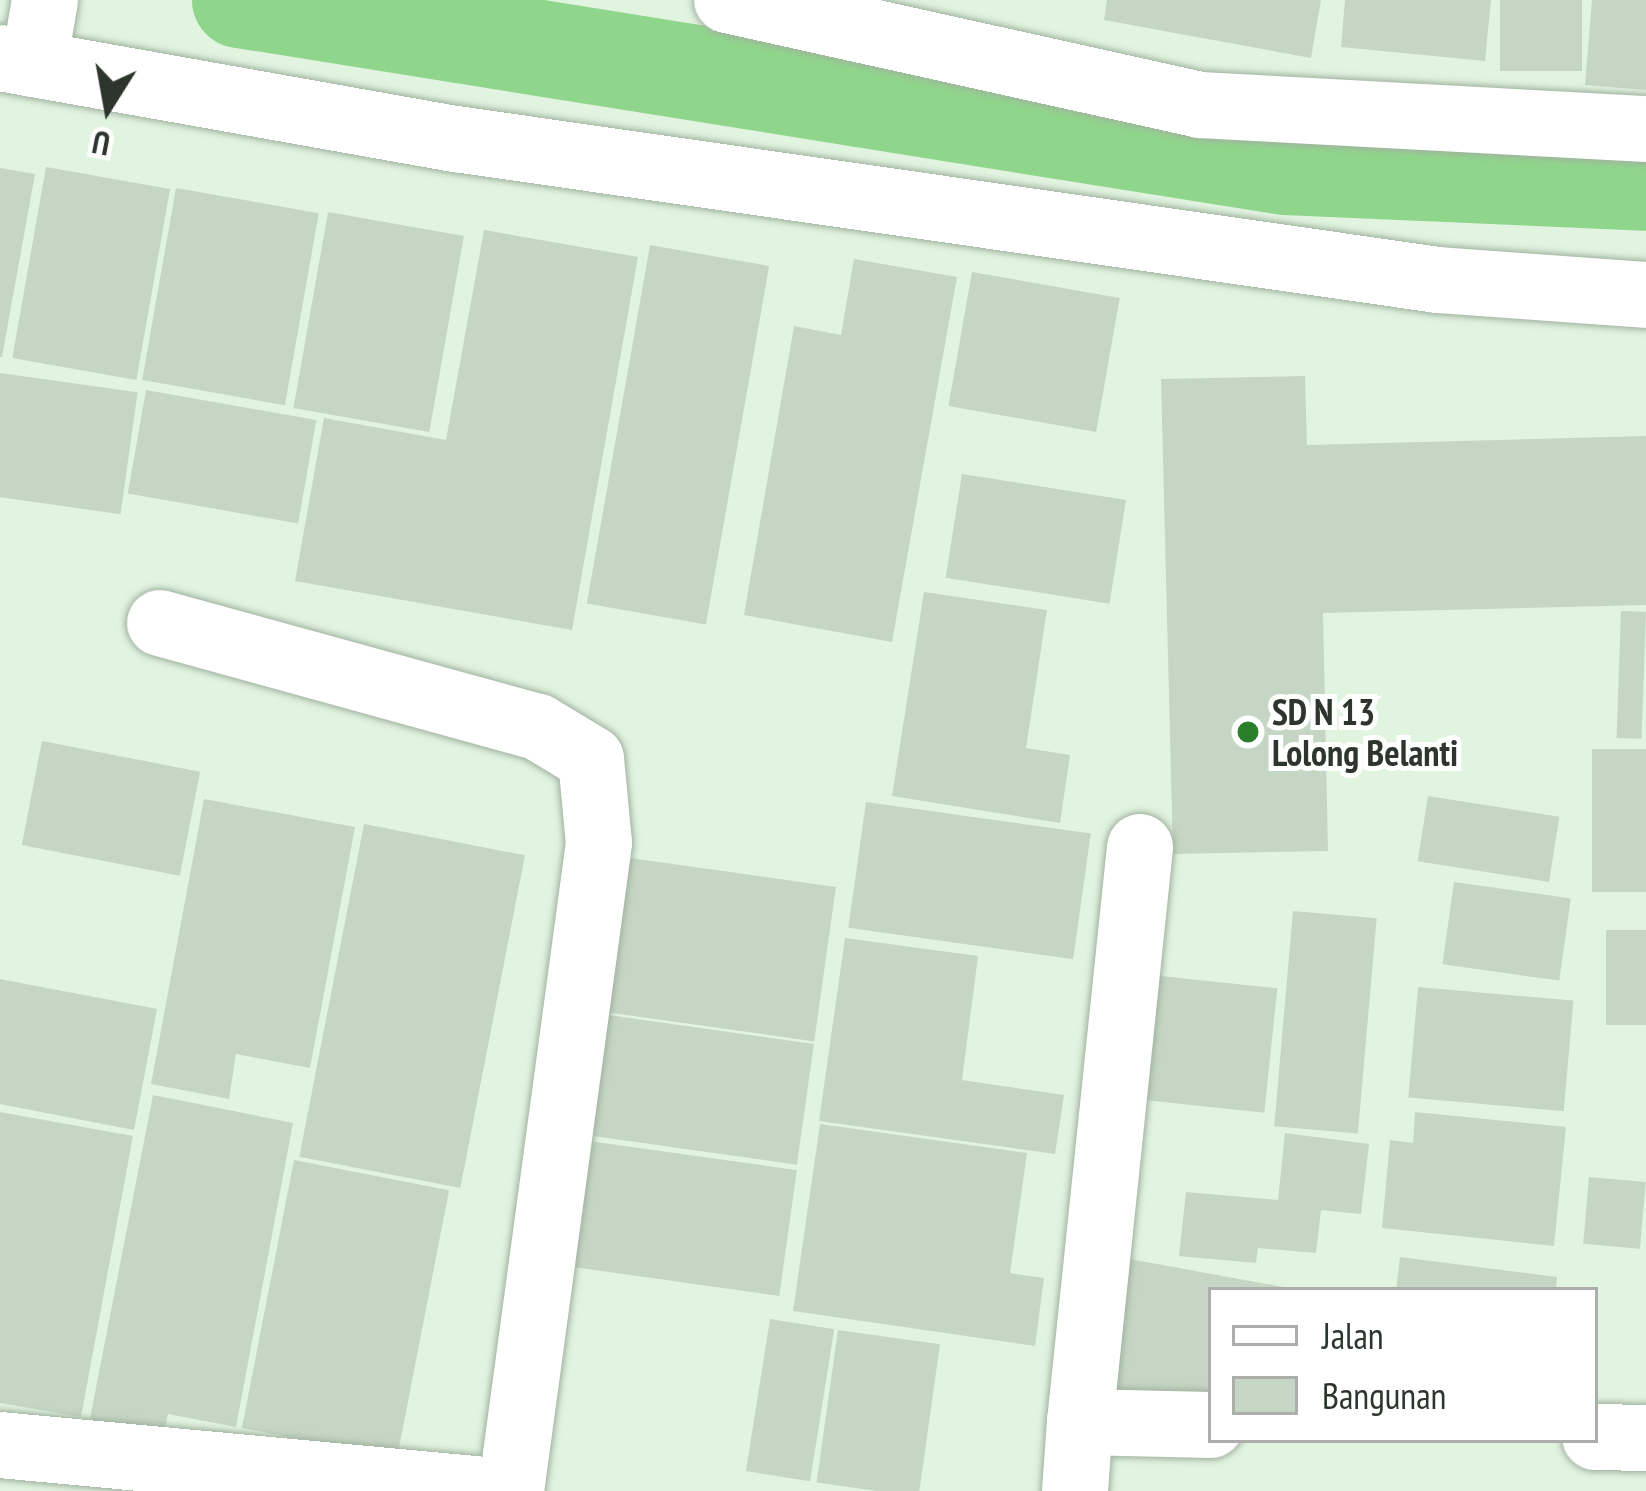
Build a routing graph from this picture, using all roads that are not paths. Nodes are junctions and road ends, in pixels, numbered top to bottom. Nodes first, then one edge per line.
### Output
1 (728, 0) edge
2 (30, 35) edge
3 (1646, 129) edge
4 (1646, 295) edge
5 (160, 623) dead end
6 (1140, 847) dead end
7 (1080, 1422) junction
8 (1208, 1425) edge
9 (1598, 1437) edge
10 (1646, 1438) edge
11 (0, 1444) edge
12 (492, 1491) edge
13 (511, 1491) edge
14 (1075, 1491) edge

1 - 3 street
2 - 4 street
5 - 13 street
6 - 7 street
7 - 8 street
7 - 14 street
9 - 10 street
11 - 12 street

